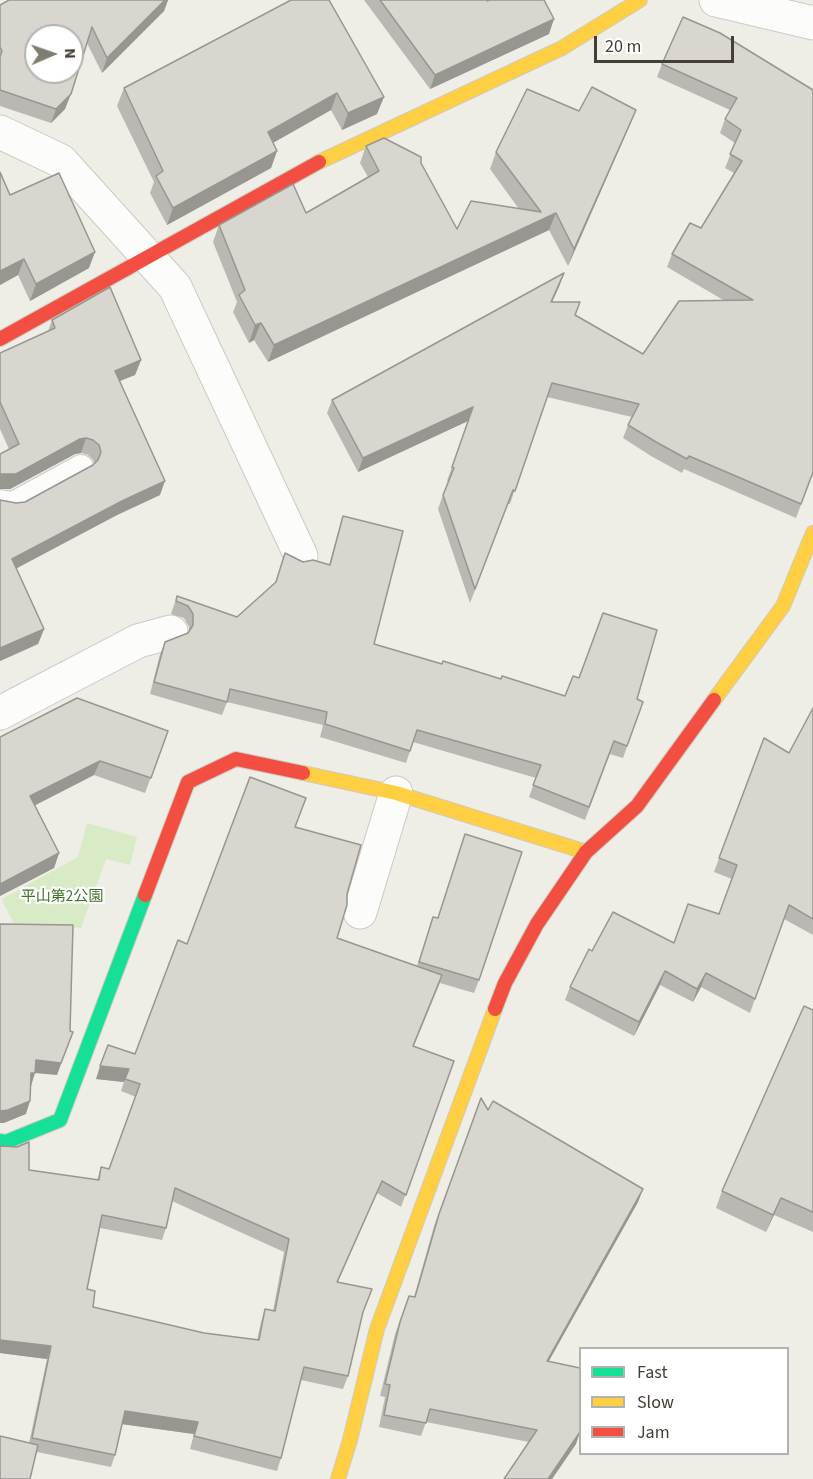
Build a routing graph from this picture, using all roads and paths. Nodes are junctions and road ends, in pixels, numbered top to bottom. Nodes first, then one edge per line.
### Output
1 (640, 0) edge
2 (716, 0) edge
3 (813, 23) edge
4 (0, 132) edge
5 (149, 257) junction
6 (0, 339) edge
7 (81, 467) dead end
8 (0, 502) edge
9 (813, 533) edge
10 (302, 556) dead end
11 (171, 632) dead end
12 (0, 713) edge
13 (396, 793) junction
14 (586, 852) junction
15 (360, 912) dead end
16 (0, 1140) edge
17 (338, 1479) edge

1 - 5 street
2 - 3 street
4 - 5 street
5 - 6 street
5 - 10 street
7 - 8 lane
9 - 14 street
11 - 12 street
13 - 14 street
13 - 15 street
13 - 16 street
14 - 17 street

